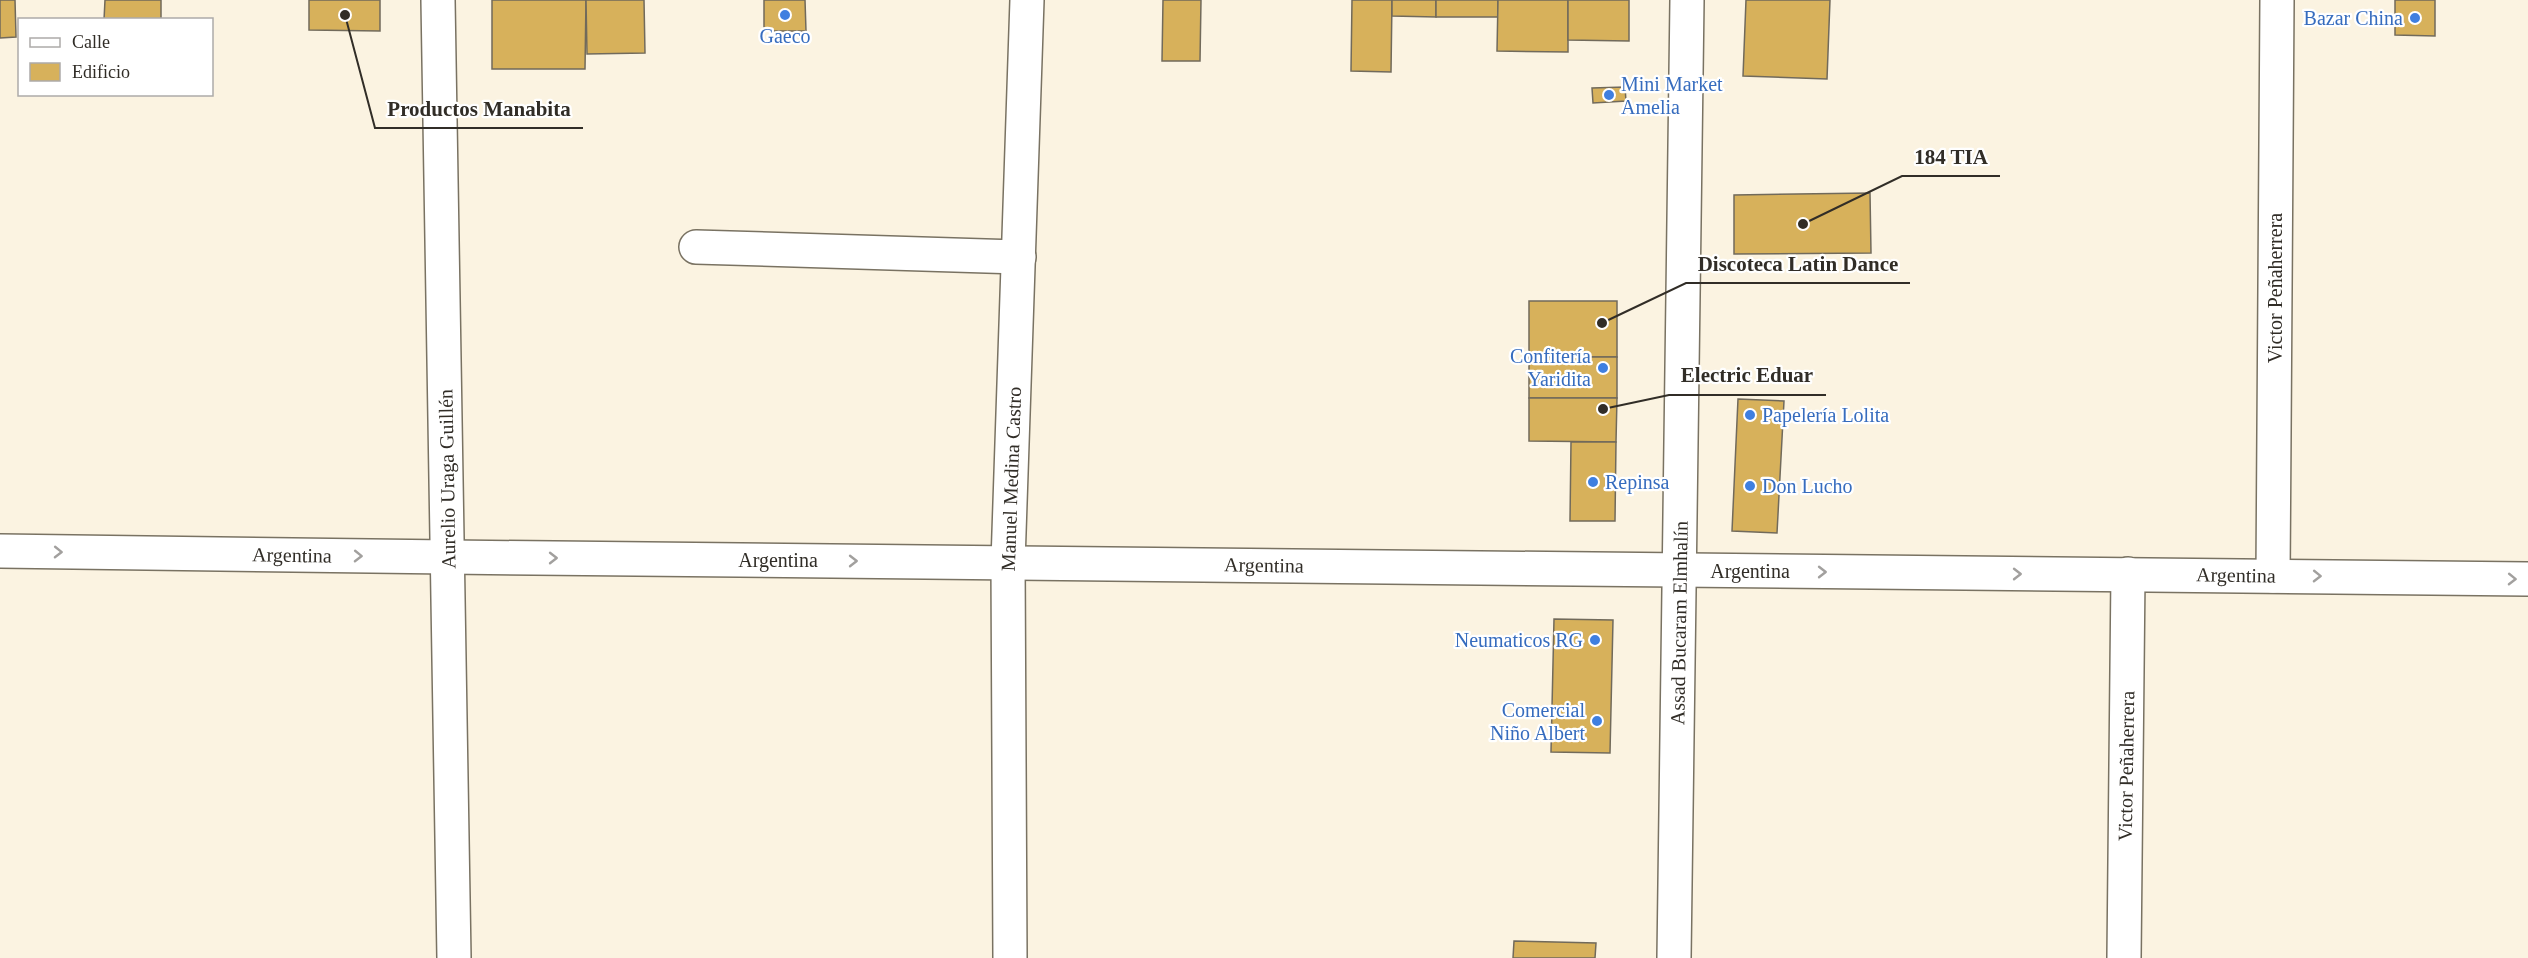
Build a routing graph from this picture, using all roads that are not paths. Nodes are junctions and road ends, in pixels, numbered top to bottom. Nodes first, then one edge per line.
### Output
1 (438, 0) edge
2 (1028, 0) edge
3 (1687, 0) edge
4 (2277, 0) edge
5 (696, 247) dead end
6 (1019, 257) junction
7 (0, 551) edge
8 (449, 558) junction
9 (1008, 562) junction
10 (1679, 571) junction
11 (2128, 574) junction
12 (2273, 576) junction
13 (2528, 579) edge
14 (454, 958) edge
15 (1010, 958) edge
16 (1674, 958) edge
17 (2124, 958) edge

1 - 8 street, Aurelio Uraga Guillén
2 - 6 street, Manuel Medina Castro
3 - 10 street, Assad Bucaram Elmhalín
4 - 12 street, Victor Peñaherrera
5 - 6 street
6 - 9 street, Manuel Medina Castro
7 -> 8 street, Argentina
8 -> 9 street, Argentina
8 - 14 street, Aurelio Uraga Guillén
9 - 10 street, Argentina
9 - 15 street, Manuel Medina Castro
10 -> 11 street, Argentina
10 - 16 street, Assad Bucaram Elmhalín
11 - 12 street, Argentina
11 - 17 street, Victor Peñaherrera
12 -> 13 street, Argentina

